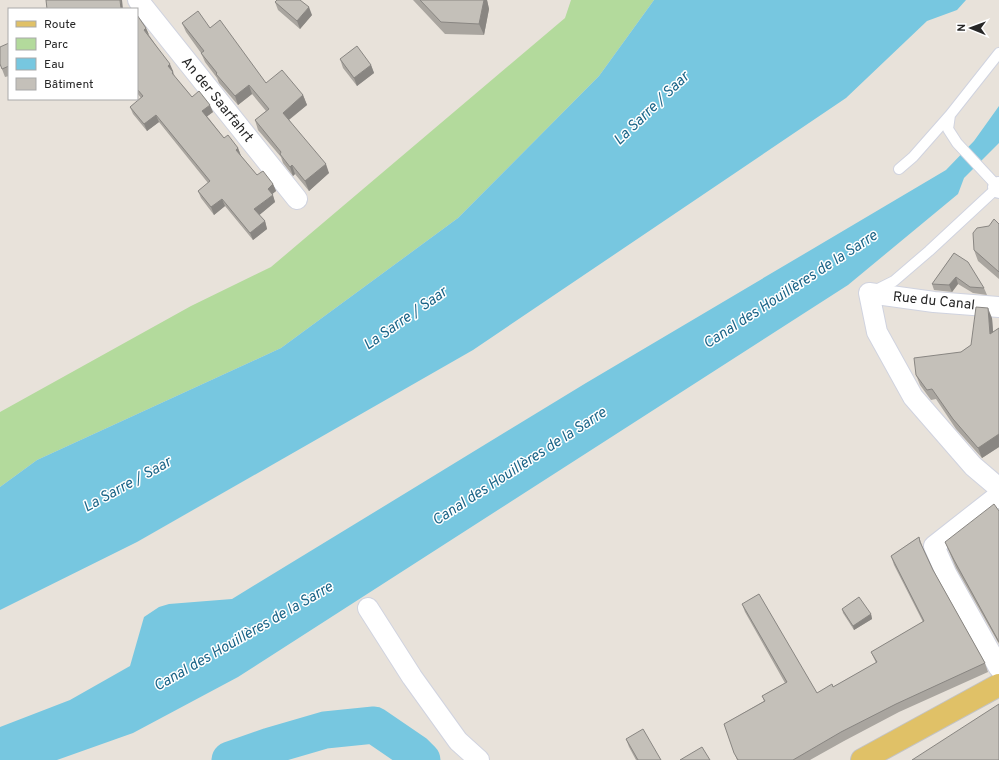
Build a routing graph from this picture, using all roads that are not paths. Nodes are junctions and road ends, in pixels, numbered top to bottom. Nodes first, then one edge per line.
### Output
1 (138, 0) edge
2 (999, 53) edge
3 (950, 115) junction
4 (899, 169) dead end
5 (996, 185) edge
6 (297, 199) dead end
7 (869, 293) junction
8 (999, 307) edge
9 (999, 488) edge
10 (999, 495) edge
11 (368, 608) dead end
12 (999, 668) edge
13 (999, 685) edge
14 (479, 760) edge
15 (862, 760) edge

1 - 6 street, An der Saarfahrt
2 - 3 lane
3 - 4 lane
3 - 5 lane
5 - 7 lane
7 - 8 street, Rue du Canal
7 - 9 street
10 - 12 street
11 - 14 street
13 - 15 main road

